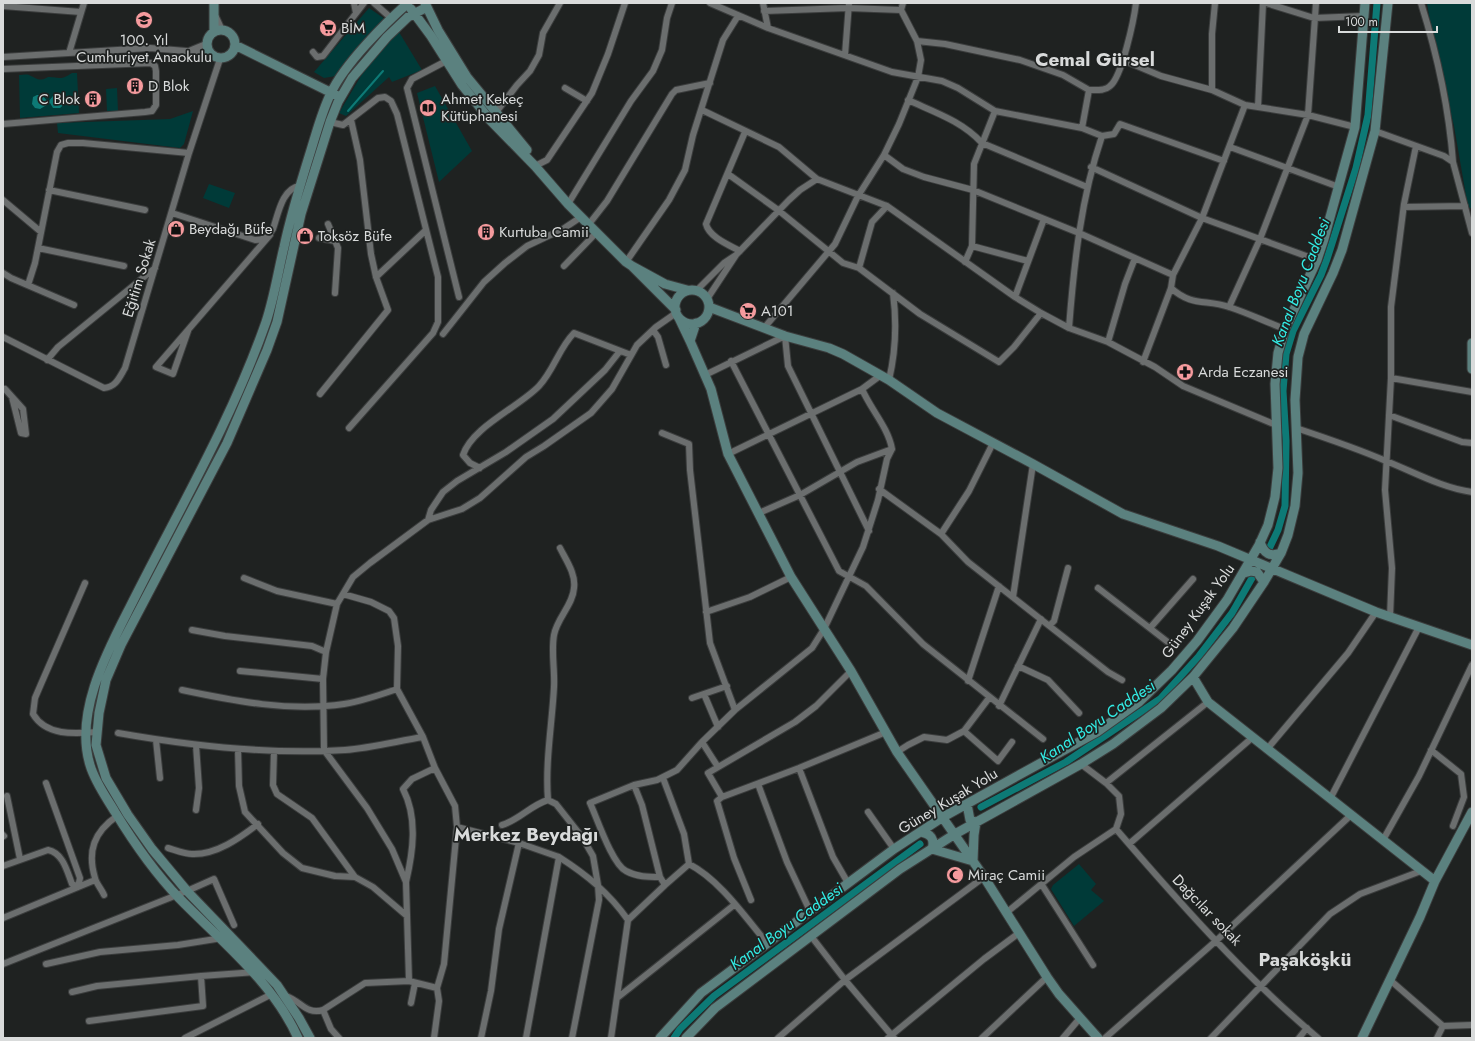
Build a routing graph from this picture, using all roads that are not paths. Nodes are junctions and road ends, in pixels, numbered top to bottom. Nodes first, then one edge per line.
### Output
1 (84, 3) edge
2 (214, 3) edge
3 (354, 3) edge
4 (364, 3) edge
5 (374, 3) edge
6 (407, 3) edge
7 (560, 3) edge
8 (625, 3) edge
9 (672, 3) edge
10 (710, 3) edge
11 (763, 3) edge
12 (821, 3) edge
13 (1136, 3) edge
14 (1215, 3) edge
15 (1265, 3) edge
16 (1316, 3) edge
17 (1365, 3) edge
18 (1388, 3) edge
19 (1420, 3) edge
20 (426, 5) edge
21 (3, 6) edge
22 (848, 6) edge
23 (902, 6) edge
24 (821, 10) junction
25 (764, 11) junction
26 (81, 12) junction
27 (356, 13) junction
28 (414, 15) junction
29 (738, 16) junction
30 (1364, 16) junction
31 (391, 18) junction
32 (1314, 18) junction
33 (768, 28) junction
34 (218, 31) junction
35 (917, 41) junction
36 (206, 44) junction
37 (233, 49) junction
38 (188, 52) junction
39 (313, 52) dead end
40 (69, 53) junction
41 (49, 54) junction
42 (845, 55) junction
43 (455, 56) junction
44 (3, 57) edge
45 (215, 57) junction
46 (1123, 60) junction
47 (446, 61) junction
48 (49, 67) junction
49 (3, 69) edge
50 (918, 77) junction
51 (710, 84) junction
52 (565, 88) dead end
53 (1089, 90) junction
54 (1212, 90) junction
55 (331, 93) junction
56 (340, 96) junction
57 (908, 100) junction
58 (587, 101) junction
59 (1246, 105) junction
60 (1258, 107) junction
61 (702, 110) junction
62 (995, 111) junction
63 (496, 112) junction
64 (1308, 115) junction
65 (351, 120) junction
66 (490, 120) junction
67 (330, 122) junction
68 (3, 124) edge
69 (1355, 127) junction
70 (1082, 128) junction
71 (1376, 130) junction
72 (745, 132) junction
73 (1102, 136) junction
74 (982, 143) junction
75 (1416, 146) junction
76 (1230, 148) junction
77 (189, 154) junction
78 (884, 155) junction
79 (1224, 161) junction
80 (1453, 162) junction
81 (535, 166) junction
82 (1091, 167) junction
83 (1289, 168) junction
84 (728, 174) junction
85 (817, 179) junction
86 (300, 186) junction
87 (1086, 187) junction
88 (1339, 187) junction
89 (49, 190) junction
90 (973, 190) junction
91 (858, 196) junction
92 (3, 200) edge
93 (568, 204) junction
94 (887, 206) junction
95 (1465, 206) junction
96 (1404, 207) junction
97 (145, 210) dead end
98 (778, 210) junction
99 (172, 213) junction
100 (581, 217) junction
101 (1202, 218) junction
102 (1044, 219) junction
103 (328, 224) dead end
104 (589, 224) junction
105 (426, 230) junction
106 (41, 232) junction
107 (597, 232) junction
108 (1079, 233) junction
109 (1472, 233) edge
110 (270, 235) junction
111 (319, 238) dead end
112 (1260, 239) junction
113 (335, 241) junction
114 (972, 246) junction
115 (38, 248) junction
116 (829, 252) junction
117 (738, 253) junction
118 (1135, 258) junction
119 (1317, 260) junction
120 (1028, 261) junction
121 (965, 262) junction
122 (629, 264) junction
123 (124, 266) dead end
124 (564, 266) dead end
125 (156, 268) junction
126 (859, 268) junction
127 (3, 273) edge
128 (1173, 275) junction
129 (376, 277) junction
130 (28, 285) junction
131 (1171, 288) junction
132 (687, 290) junction
133 (697, 290) junction
134 (335, 293) dead end
135 (893, 293) junction
136 (459, 297) dead end
137 (1015, 297) junction
138 (708, 303) junction
139 (74, 305) dead end
140 (1229, 307) junction
141 (1041, 313) junction
142 (677, 314) junction
143 (696, 323) junction
144 (764, 328) junction
145 (1069, 328) junction
146 (1285, 329) junction
147 (653, 330) junction
148 (188, 331) junction
149 (443, 334) dead end
150 (785, 336) junction
151 (3, 337) edge
152 (690, 341) junction
153 (1108, 342) junction
154 (1472, 343) edge
155 (620, 351) junction
156 (631, 355) junction
157 (47, 360) junction
158 (731, 361) junction
159 (1143, 362) junction
160 (666, 365) dead end
161 (1472, 368) edge
162 (705, 375) junction
163 (885, 377) junction
164 (1391, 378) junction
165 (5, 389) dead end
166 (862, 389) junction
167 (1472, 392) edge
168 (320, 394) dead end
169 (12, 397) junction
170 (811, 412) junction
171 (1389, 415) junction
172 (1276, 425) junction
173 (349, 428) dead end
174 (1296, 428) junction
175 (662, 433) dead end
176 (770, 434) junction
177 (993, 443) junction
178 (1472, 443) edge
179 (892, 449) junction
180 (728, 454) junction
181 (1387, 461) junction
182 (1033, 464) junction
183 (480, 468) junction
184 (839, 474) junction
185 (879, 489) junction
186 (1472, 492) edge
187 (800, 495) junction
188 (759, 513) junction
189 (428, 520) junction
190 (869, 530) junction
191 (941, 534) junction
192 (1260, 542) junction
193 (560, 548) dead end
194 (1281, 553) junction
195 (1251, 560) junction
196 (1068, 568) dead end
197 (1272, 569) junction
198 (1244, 573) junction
199 (791, 577) junction
200 (850, 577) junction
201 (244, 578) dead end
202 (1193, 579) dead end
203 (1264, 582) junction
204 (85, 583) dead end
205 (999, 586) junction
206 (1098, 588) dead end
207 (343, 594) junction
208 (1013, 597) junction
209 (337, 604) junction
210 (706, 612) junction
211 (1376, 612) junction
212 (1390, 617) junction
213 (1041, 619) junction
214 (1050, 625) junction
215 (1419, 627) junction
216 (1150, 628) junction
217 (824, 629) junction
218 (192, 630) dead end
219 (1169, 643) dead end
220 (1472, 645) edge
221 (326, 652) junction
222 (1472, 665) edge
223 (1018, 666) junction
224 (240, 671) dead end
225 (851, 671) junction
226 (1193, 677) junction
227 (324, 679) junction
228 (1122, 680) dead end
229 (968, 681) junction
230 (727, 686) junction
231 (397, 689) junction
232 (182, 690) dead end
233 (704, 694) junction
234 (692, 698) dead end
235 (989, 698) junction
236 (1208, 702) junction
237 (323, 706) junction
238 (999, 706) junction
239 (735, 710) junction
240 (1079, 713) dead end
241 (718, 727) junction
242 (964, 731) junction
243 (97, 732) junction
244 (886, 732) junction
245 (87, 733) junction
246 (118, 733) dead end
247 (423, 737) junction
248 (1253, 737) junction
249 (1042, 739) dead end
250 (156, 740) junction
251 (702, 742) junction
252 (1012, 742) dead end
253 (196, 745) junction
254 (1268, 748) junction
255 (238, 749) junction
256 (324, 750) junction
257 (1431, 750) junction
258 (274, 751) junction
259 (897, 752) junction
260 (1081, 764) junction
261 (718, 767) junction
262 (435, 768) junction
263 (799, 768) junction
264 (160, 778) dead end
265 (663, 778) junction
266 (46, 783) dead end
267 (1106, 783) junction
268 (758, 784) junction
269 (634, 785) junction
270 (6, 796) dead end
271 (722, 797) junction
272 (1330, 799) junction
273 (548, 800) junction
274 (967, 804) junction
275 (196, 810) dead end
276 (868, 812) dead end
277 (1472, 812) edge
278 (1351, 815) junction
279 (117, 816) junction
280 (943, 817) junction
281 (976, 822) junction
282 (258, 824) junction
283 (502, 825) dead end
284 (1453, 826) dead end
285 (457, 827) junction
286 (1116, 829) junction
287 (920, 832) junction
288 (955, 834) junction
289 (1382, 840) junction
290 (519, 843) junction
291 (1129, 844) junction
292 (168, 848) dead end
293 (894, 849) junction
294 (932, 849) junction
295 (559, 857) junction
296 (20, 859) junction
297 (973, 861) junction
298 (689, 864) junction
299 (3, 866) edge
300 (1421, 871) junction
301 (355, 877) junction
302 (660, 877) junction
303 (984, 877) junction
304 (95, 880) junction
305 (1435, 881) junction
306 (406, 882) junction
307 (848, 883) junction
308 (598, 885) junction
309 (665, 885) junction
310 (1042, 885) junction
311 (78, 887) junction
312 (187, 891) junction
313 (104, 894) dead end
314 (176, 895) junction
315 (751, 900) dead end
316 (734, 905) junction
317 (810, 911) junction
318 (1006, 913) junction
319 (407, 916) junction
320 (3, 918) edge
321 (628, 920) junction
322 (234, 925) dead end
323 (1019, 933) junction
324 (230, 935) junction
325 (811, 936) junction
326 (220, 938) junction
327 (1217, 940) junction
328 (767, 943) junction
329 (3, 964) edge
330 (46, 964) dead end
331 (1093, 965) dead end
332 (265, 970) junction
333 (252, 973) junction
334 (201, 976) junction
335 (1047, 977) junction
336 (845, 980) junction
337 (1390, 980) junction
338 (412, 982) junction
339 (1261, 985) junction
340 (437, 988) junction
341 (72, 992) dead end
342 (272, 994) junction
343 (286, 996) junction
344 (617, 998) junction
345 (411, 1003) dead end
346 (323, 1010) junction
347 (1080, 1018) junction
348 (89, 1021) dead end
349 (1472, 1025) edge
350 (1443, 1026) junction
351 (668, 1027) junction
352 (1307, 1028) junction
353 (892, 1037) edge
354 (185, 1038) edge
355 (298, 1038) edge
356 (310, 1038) edge
357 (339, 1038) edge
358 (434, 1038) edge
359 (481, 1038) edge
360 (526, 1038) edge
361 (572, 1038) edge
362 (612, 1038) edge
363 (657, 1038) edge
364 (660, 1038) edge
365 (686, 1038) edge
366 (778, 1038) edge
367 (982, 1038) edge
368 (1063, 1038) edge
369 (1098, 1038) edge
370 (1105, 1038) edge
371 (1211, 1038) edge
372 (1300, 1038) edge
373 (1318, 1038) edge
374 (1362, 1038) edge
375 (1437, 1038) edge

1 - 26 street
2 - 34 main road
3 - 27 street
4 - 27 street
5 - 31 street
6 - 28 main road
6 - 31 main road
7 - 63 street
8 - 58 street
9 - 93 street
10 - 29 street
11 - 25 street
12 - 24 street
13 - 46 street
14 - 54 street
15 - 32 street
15 - 60 street
16 - 32 street
17 - 30 main road, Güney Kuşak Yolu
18 - 71 main road
19 - 80 street
20 - 28 main road
20 - 43 main road
21 - 26 street
22 - 23 street
22 - 24 street
22 - 42 street
23 - 35 street
24 - 25 street
25 - 33 street
26 - 40 street
27 - 39 street
28 - 47 main road
28 - 56 main road
29 - 33 street
29 - 51 street
30 - 32 street
30 - 69 main road, Güney Kuşak Yolu
31 - 55 main road
32 - 64 street
33 - 42 street
34 - 36 main road
34 - 37 main road
35 - 50 street
35 - 53 street
36 - 38 street
36 - 45 main road
37 - 45 main road
37 - 55 main road
38 - 40 street
38 - 45 street
40 - 41 street
41 - 44 street
41 - 48 street
42 - 50 street
43 - 47 street
43 - 63 main road
45 - 77 street, Eğitim Sokak
46 - 53 street
46 - 54 street
47 - 66 main road
47 - 136 street
48 - 49 street
48 - 68 street
50 - 57 street
50 - 62 street
51 - 61 street
51 - 104 street
52 - 58 street
53 - 70 street
54 - 59 street
55 - 56 main road
55 - 86 main road
56 - 67 main road
57 - 74 street
57 - 78 street
58 - 81 street
59 - 60 street
59 - 76 street
60 - 64 street
61 - 72 street
61 - 122 street
62 - 70 street
62 - 74 street
63 - 66 street
63 - 81 main road
64 - 69 street
64 - 83 street
65 - 67 street
65 - 105 street
65 - 129 street
66 - 81 main road
67 - 243 main road
69 - 88 main road, Güney Kuşak Yolu
70 - 73 street
71 - 75 street
71 - 174 main road
72 - 84 street
72 - 85 street
73 - 79 street
73 - 82 street
74 - 87 street
74 - 90 street
75 - 80 street
75 - 96 street
76 - 79 street
76 - 83 street
77 - 89 street
77 - 99 street, Eğitim Sokak
78 - 90 street
78 - 91 street
79 - 101 street
80 - 95 street
81 - 93 main road
82 - 87 street
82 - 101 street
83 - 88 street
83 - 112 street
84 - 98 street
84 - 117 street
85 - 91 street
85 - 98 street
86 - 110 street
86 - 245 main road
87 - 108 street
88 - 119 main road, Güney Kuşak Yolu
89 - 97 street
89 - 106 street
90 - 102 street
90 - 114 street
91 - 94 street
91 - 116 street
92 - 106 street
93 - 100 main road
94 - 121 street
94 - 126 street
95 - 96 street
95 - 109 street
96 - 164 street
98 - 116 street
98 - 117 street
99 - 110 street
99 - 125 street, Eğitim Sokak
100 - 104 main road
100 - 149 street
101 - 112 street
101 - 128 street
102 - 108 street
102 - 120 street
103 - 113 street
104 - 107 main road
105 - 129 street
105 - 173 street
106 - 115 street
107 - 122 main road
107 - 124 street
108 - 118 street
108 - 145 street
110 - 148 street
111 - 113 street
112 - 119 street
112 - 140 street
113 - 134 street
114 - 120 street
114 - 121 street
115 - 123 street
115 - 130 street
116 - 126 street
116 - 144 street
117 - 133 street
117 - 138 street
118 - 128 street
118 - 153 street
119 - 146 main road, Güney Kuşak Yolu
120 - 137 street
121 - 137 street
122 - 132 main road
122 - 142 main road
125 - 157 street
125 - 157 street, Eğitim Sokak
126 - 135 street
127 - 130 street
128 - 131 street
129 - 168 street
130 - 139 street
131 - 140 street
131 - 159 street
132 - 133 main road
132 - 142 main road
133 - 138 main road
135 - 141 street
135 - 163 street
137 - 141 street
138 - 143 main road
138 - 144 main road
140 - 146 street
141 - 145 street
142 - 143 main road
142 - 147 street
142 - 152 main road
143 - 152 main road
144 - 150 main road
145 - 153 street
146 - 172 main road, Güney Kuşak Yolu
147 - 156 street
147 - 160 street
148 - 148 street
150 - 158 street
150 - 163 main road
150 - 170 street
151 - 157 street, Eğitim Sokak
152 - 162 main road
153 - 159 street
154 - 161 main road
155 - 156 street
155 - 183 street
155 - 183 street
156 - 189 street
158 - 162 street
158 - 176 street
159 - 172 street
162 - 180 main road
163 - 166 street
163 - 177 main road
164 - 167 street
164 - 171 street
165 - 169 street
166 - 170 street
166 - 179 street
169 - 169 street
170 - 176 street
170 - 184 street
171 - 178 street
171 - 181 street
172 - 192 main road, Güney Kuşak Yolu
174 - 181 street
174 - 194 main road
175 - 210 street
176 - 180 street
176 - 187 street
177 - 182 main road
177 - 191 street
179 - 184 street
179 - 185 street
180 - 188 main road
181 - 186 street
181 - 212 street
182 - 195 main road
182 - 208 street
183 - 189 street
184 - 187 street
184 - 190 street
185 - 190 street
185 - 191 street
187 - 188 street
187 - 200 street
188 - 199 main road
189 - 207 street
190 - 200 street
191 - 205 street
192 - 194 main road
192 - 195 main road, Güney Kuşak Yolu
193 - 273 street
194 - 197 main road
195 - 197 main road
195 - 198 main road, Güney Kuşak Yolu
196 - 214 street
197 - 203 main road
197 - 211 main road
198 - 203 main road
198 - 274 main road, Güney Kuşak Yolu
199 - 210 street
199 - 217 main road
200 - 217 street
200 - 229 street
201 - 209 street
202 - 216 street
203 - 226 main road
204 - 245 street
205 - 208 street
205 - 229 street
206 - 216 street
207 - 209 street
207 - 231 street
208 - 213 street
209 - 221 street
210 - 230 street
211 - 212 main road
211 - 254 street
212 - 215 main road
213 - 214 street
213 - 223 street
214 - 228 street
215 - 220 main road
215 - 272 street
216 - 219 street
217 - 225 main road
217 - 239 street
218 - 221 street
221 - 227 street
222 - 257 street
223 - 238 street
223 - 240 street
224 - 227 street
225 - 244 main road
225 - 261 street
226 - 236 main road
226 - 260 main road
227 - 237 street
229 - 235 street
230 - 233 street
230 - 239 street
231 - 237 street
231 - 247 street
232 - 237 street
233 - 234 street
233 - 241 street
235 - 238 street
235 - 242 street
236 - 248 main road
236 - 267 street
237 - 256 street
238 - 249 street
239 - 241 street
241 - 251 street
242 - 252 street
242 - 259 street
243 - 245 street
243 - 312 main road
244 - 259 main road
244 - 263 street
245 - 279 main road
246 - 250 street
247 - 256 street
247 - 262 street
248 - 254 main road
248 - 291 street
250 - 253 street
250 - 264 street
251 - 261 street
251 - 265 street
253 - 255 street
253 - 275 street
254 - 272 main road
255 - 258 street
255 - 282 street
256 - 258 street
256 - 306 street
257 - 284 street
257 - 289 street
258 - 301 street
259 - 280 main road
260 - 267 street
260 - 281 main road
261 - 271 street
262 - 285 street
262 - 306 street
263 - 268 street
263 - 307 street
265 - 269 street
265 - 298 street
266 - 311 street
267 - 286 street
268 - 271 street
268 - 317 street
269 - 302 street
269 - 302 street
270 - 296 street
271 - 315 street
272 - 278 main road
273 - 283 street
273 - 308 street
274 - 280 main road, Güney Kuşak Yolu
274 - 281 main road
276 - 293 street
277 - 305 main road
278 - 289 main road
278 - 327 street
279 - 304 street
279 - 314 main road
280 - 287 main road, Güney Kuşak Yolu
280 - 288 main road
281 - 288 main road
281 - 297 main road
282 - 292 street
282 - 301 street
285 - 290 street
285 - 340 street
286 - 291 street, Dağcılar sokak
286 - 310 street
287 - 293 main road, Güney Kuşak Yolu
287 - 294 main road
288 - 294 main road
288 - 297 main road
289 - 300 main road
290 - 295 street
290 - 359 street
291 - 327 street, Dağcılar sokak
293 - 307 main road, Güney Kuşak Yolu
294 - 297 main road
294 - 325 main road
295 - 308 street
295 - 360 street
296 - 299 street
296 - 311 street
297 - 303 main road
298 - 309 street
298 - 316 street
300 - 305 main road
300 - 339 street
301 - 319 street
302 - 309 street
303 - 318 main road
303 - 336 street
304 - 311 street
304 - 313 street
305 - 337 main road
306 - 319 street
307 - 317 main road, Güney Kuşak Yolu
308 - 321 street
308 - 361 street
309 - 321 street
310 - 318 street
310 - 331 street
311 - 320 street
312 - 314 street
312 - 322 street
312 - 324 main road
314 - 326 main road
314 - 329 street
316 - 328 street
316 - 344 street
317 - 328 main road, Güney Kuşak Yolu
318 - 323 main road
319 - 338 street
321 - 344 street
323 - 335 main road
323 - 353 street
324 - 326 street
324 - 332 main road
325 - 336 street
325 - 365 main road
326 - 330 street
326 - 333 main road
327 - 339 street, Dağcılar sokak
327 - 370 street
328 - 351 main road, Güney Kuşak Yolu
332 - 333 street
332 - 343 main road
333 - 334 street
333 - 342 main road
334 - 341 street
334 - 348 street
335 - 347 main road
335 - 367 street
336 - 353 street
336 - 366 street
337 - 350 street
337 - 374 main road
338 - 340 street
338 - 345 street
338 - 346 street
339 - 352 street, Dağcılar sokak
339 - 371 street
340 - 358 street
342 - 354 street
342 - 355 main road
343 - 346 street
343 - 356 main road
344 - 362 street
346 - 357 street
347 - 368 street
347 - 369 main road
349 - 350 street
350 - 375 street
351 - 363 street
351 - 364 main road, Güney Kuşak Yolu
352 - 372 street
352 - 373 street, Dağcılar sokak

